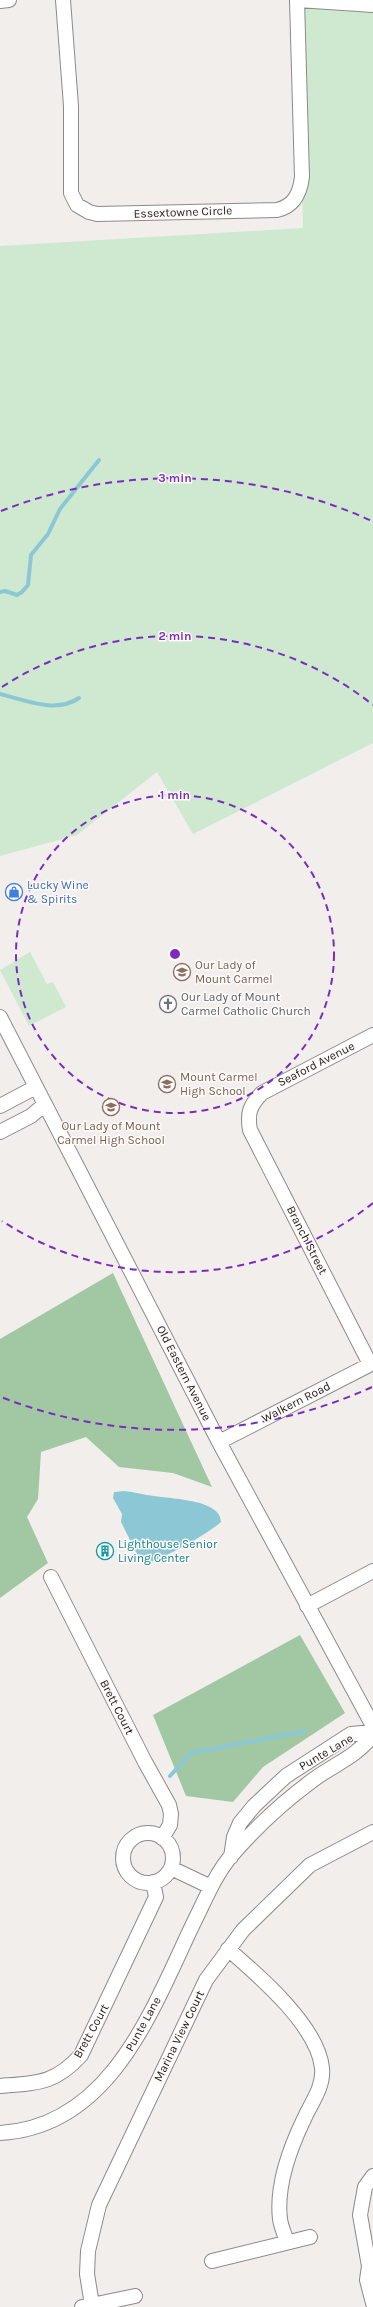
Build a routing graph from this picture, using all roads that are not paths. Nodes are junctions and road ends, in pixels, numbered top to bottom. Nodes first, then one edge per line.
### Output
1 (9, 0) edge
2 (63, 0) edge
3 (297, 0) edge
4 (0, 1) edge
5 (373, 5) edge
6 (0, 1017) edge
7 (373, 1035) edge
8 (36, 1087) junction
9 (45, 1104) junction
10 (0, 1106) edge
11 (248, 1115) joint
12 (0, 1132) edge
13 (372, 1363) edge
14 (219, 1442) junction
15 (373, 1571) edge
16 (51, 1576) dead end
17 (307, 1606) junction
18 (373, 1726) edge
19 (373, 1732) edge
20 (373, 1735) edge
21 (373, 1832) edge
22 (162, 1838) junction
23 (231, 1857) junction
24 (171, 1868) junction
25 (153, 1882) junction
26 (211, 1887) junction
27 (228, 1949) junction
28 (0, 2086) edge
29 (0, 2133) edge
30 (373, 2176) edge
31 (310, 2237) dead end
32 (287, 2242) junction
33 (212, 2261) dead end
34 (135, 2296) dead end
35 (373, 2303) edge
36 (87, 2306) edge

1 - 4 street
2 - 3 street, Essextowne Circle
3 - 5 street
6 - 8 street, Old Eastern Avenue
7 - 11 street, Seaford Avenue
8 - 9 street, Old Eastern Avenue
8 - 10 street
9 - 12 street
9 - 14 street, Old Eastern Avenue
11 - 13 street, Branch Street
13 - 14 street, Walkern Road
14 - 17 street, Old Eastern Avenue
15 - 17 street
16 - 22 street, Brett Court
17 - 18 street, Old Eastern Avenue
19 - 23 street, Punte Lane
20 - 23 street, Punte Lane
21 - 27 street, Marina View Court
22 - 24 street
22 - 25 street
23 - 26 street, Punte Lane
24 - 25 street
24 - 26 street
25 - 28 street, Brett Court
26 - 29 street, Punte Lane
27 - 32 street
27 - 36 street, Marina View Court
30 - 35 street
31 - 32 street
32 - 33 street
34 - 36 street, Marina View Court

